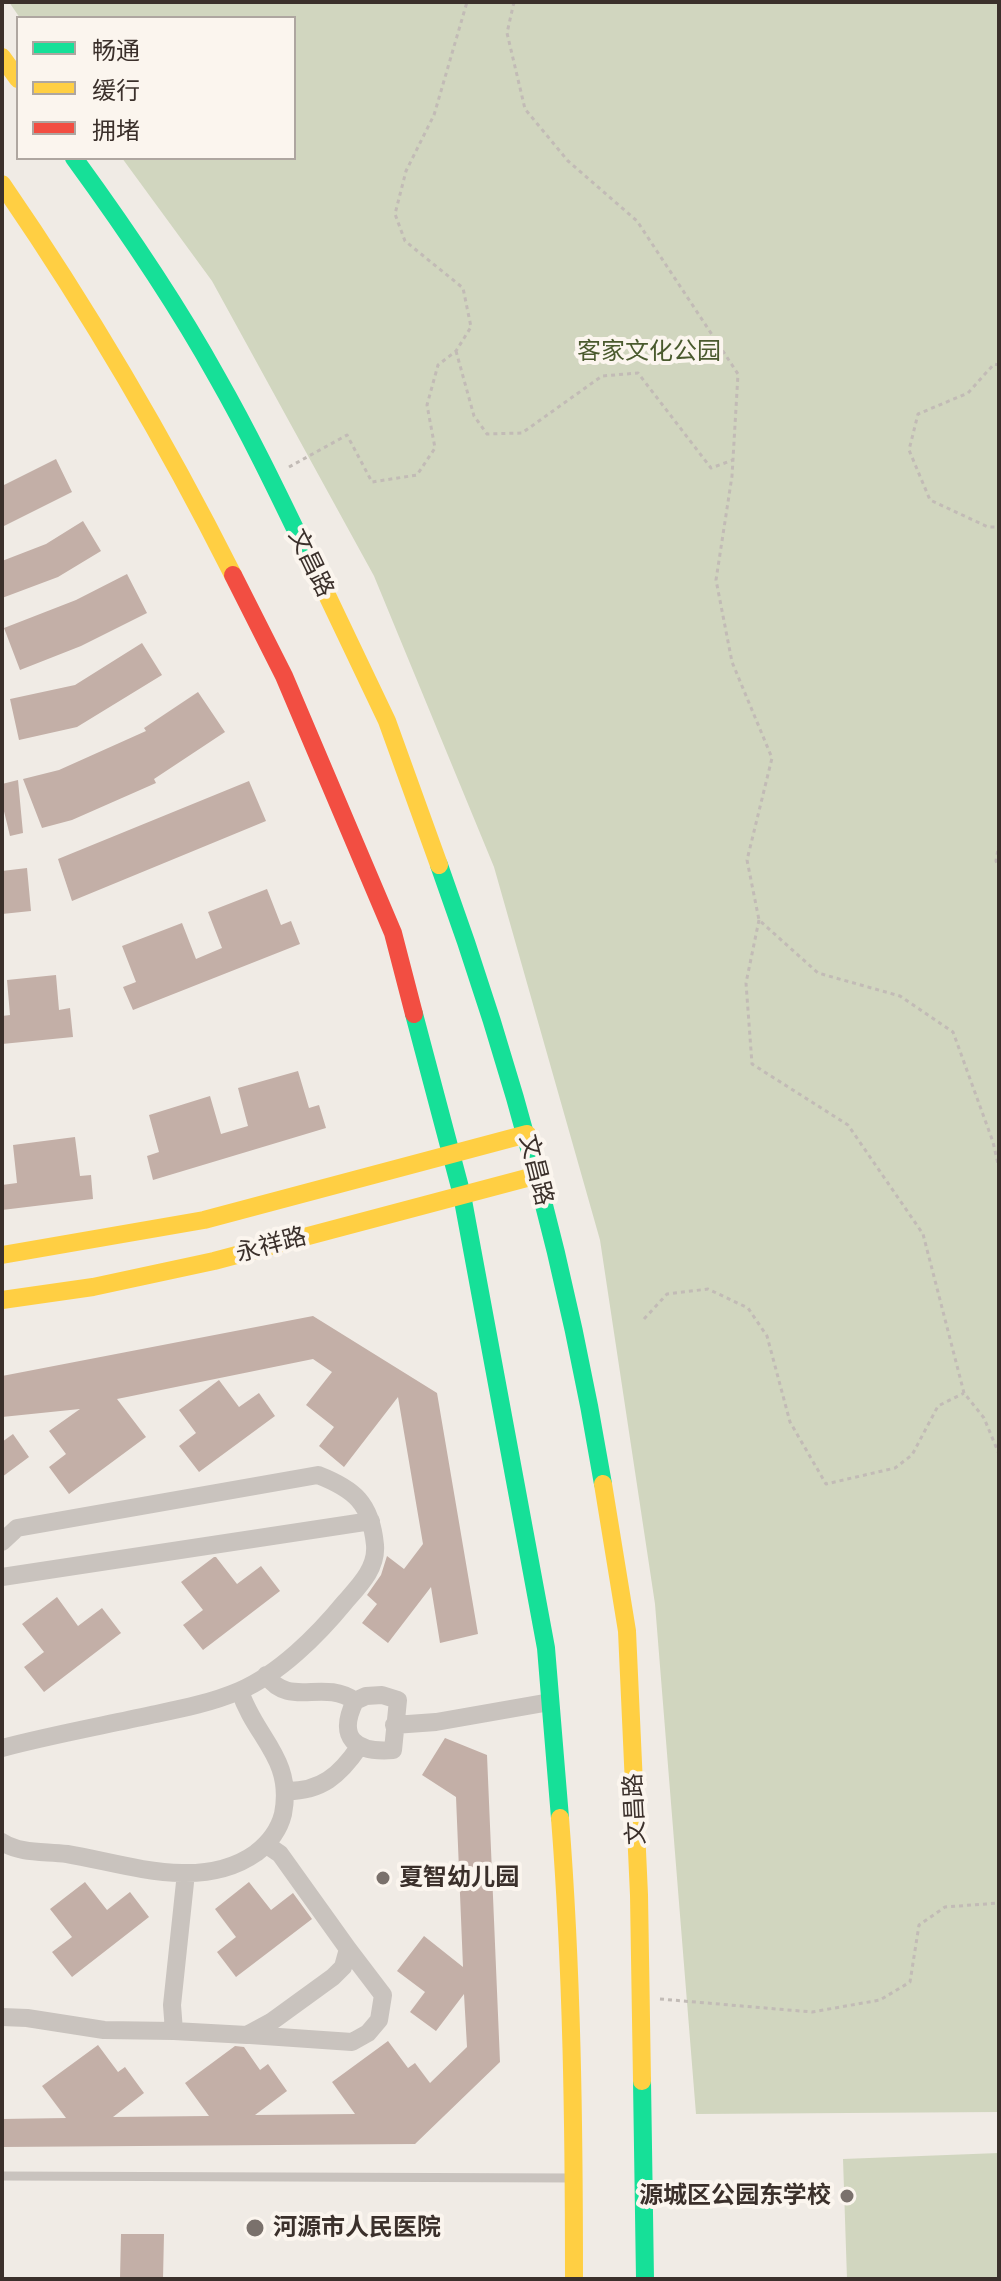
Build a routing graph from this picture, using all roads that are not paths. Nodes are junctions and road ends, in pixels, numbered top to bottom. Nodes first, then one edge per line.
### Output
1 (2, 57) edge
2 (16, 76) edge
3 (75, 160) edge
4 (2, 184) edge
5 (527, 1134) junction
6 (453, 1153) junction
7 (538, 1175) junction
8 (462, 1195) junction
9 (2, 1255) edge
10 (2, 1300) edge
11 (371, 1521) junction
12 (2, 1542) edge
13 (2, 1577) edge
14 (266, 1675) junction
15 (240, 1691) junction
16 (355, 1701) junction
17 (550, 1702) junction
18 (394, 1725) junction
19 (359, 1747) junction
20 (2, 1748) edge
21 (285, 1791) junction
22 (2, 1842) edge
23 (267, 1845) junction
24 (186, 1873) junction
25 (348, 1949) junction
26 (2, 2017) edge
27 (174, 2031) junction
28 (247, 2035) junction
29 (2, 2176) edge
30 (574, 2178) junction
31 (574, 2279) edge
32 (645, 2279) edge

1 - 2 street
3 - 5 street, 文昌路
4 - 6 street
5 - 6 street, 永祥路
5 - 7 street, 文昌路
6 - 8 street
6 - 9 street, 永祥路
7 - 8 street, 永祥路
7 - 32 street, 文昌路
8 - 10 street, 永祥路
8 - 17 street
11 - 12 street
11 - 13 street
11 - 14 street
14 - 15 street
14 - 16 street
15 - 20 street
15 - 21 street
16 - 18 street
16 - 19 street
17 - 18 street
17 - 30 street
18 - 19 street
19 - 21 street
21 - 23 street
22 - 24 street
23 - 24 street
23 - 25 street
24 - 27 street
25 - 28 street
25 - 28 street
26 - 27 street
27 - 28 street
29 - 30 lane
30 - 31 street

